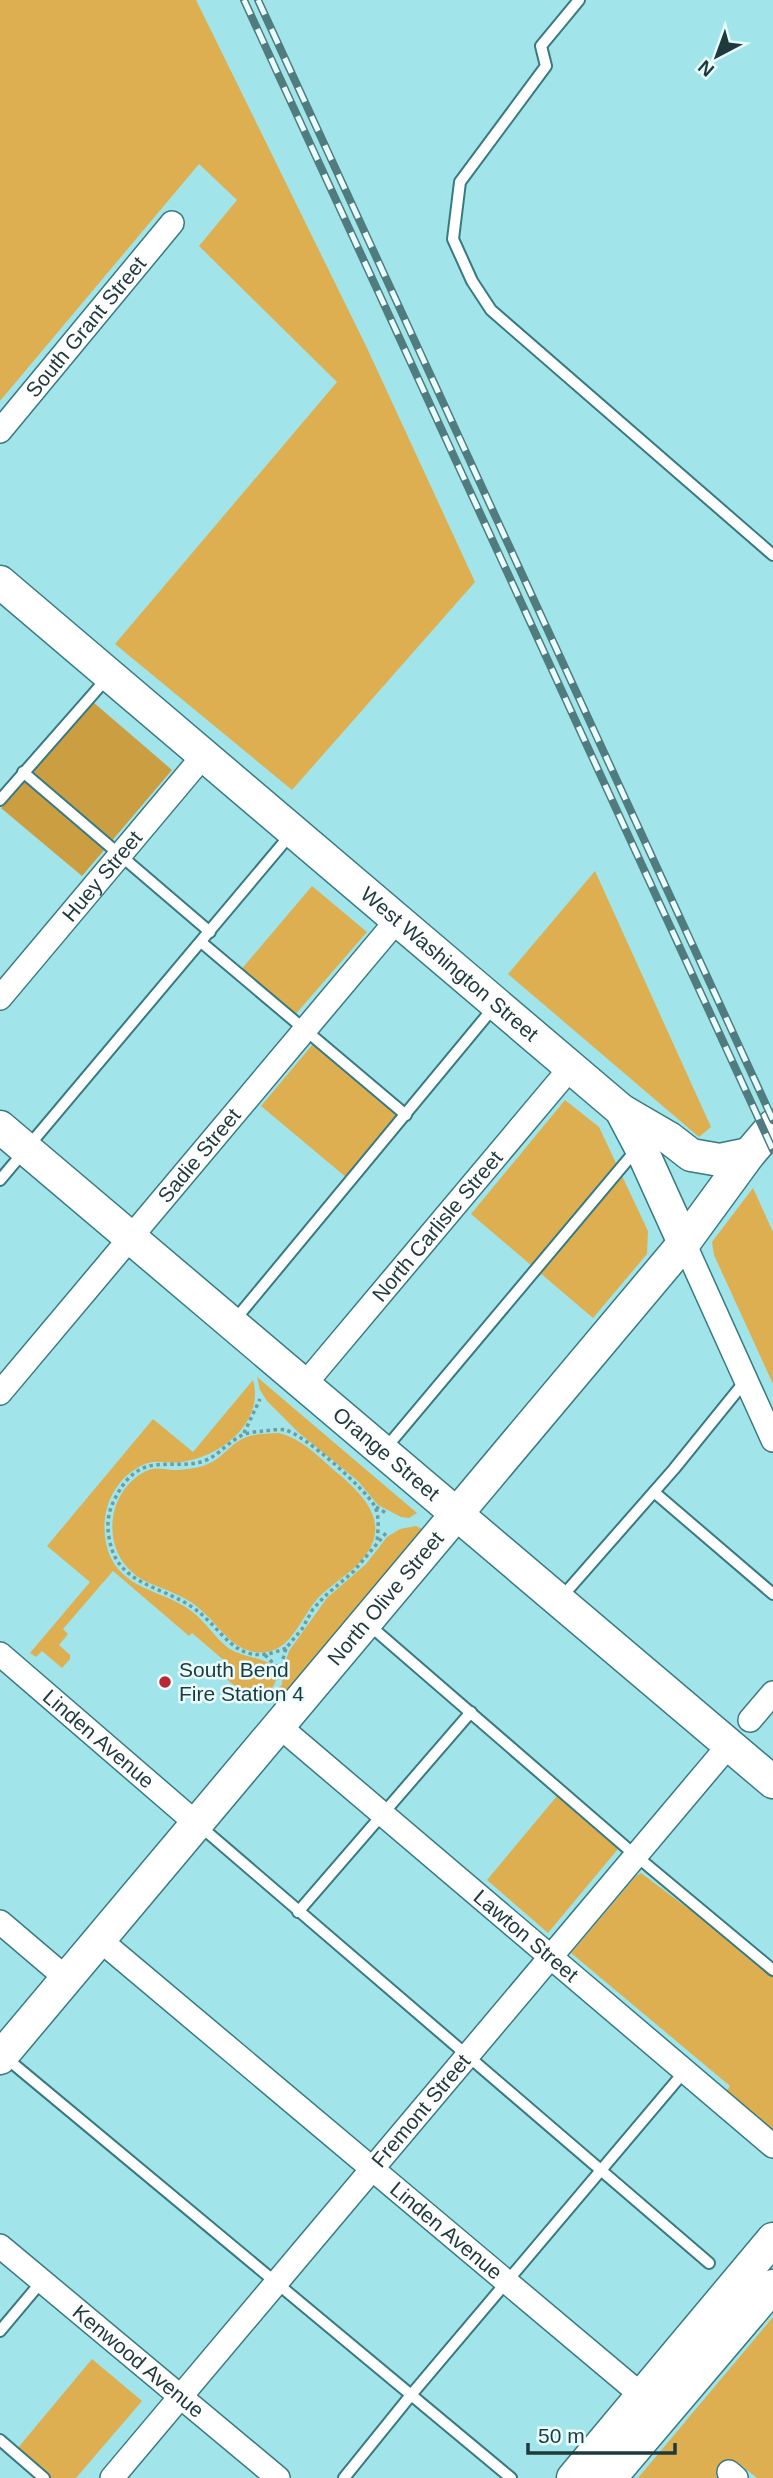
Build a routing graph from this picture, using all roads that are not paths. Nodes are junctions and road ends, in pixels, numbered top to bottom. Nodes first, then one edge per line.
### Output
1 (579, 0) edge
2 (172, 223) dead end
3 (0, 430) edge
4 (773, 555) edge
5 (0, 582) edge
6 (110, 675) junction
7 (204, 755) junction
8 (23, 772) junction
9 (0, 800) edge
10 (294, 831) junction
11 (120, 855) junction
12 (398, 919) junction
13 (210, 932) junction
14 (201, 942) junction
15 (0, 998) edge
16 (497, 1003) junction
17 (304, 1030) junction
18 (572, 1066) junction
19 (406, 1115) junction
20 (0, 1127) edge
21 (647, 1137) junction
22 (763, 1138) edge
23 (26, 1148) junction
24 (0, 1180) edge
25 (131, 1238) junction
26 (684, 1243) junction
27 (232, 1323) junction
28 (746, 1380) junction
29 (305, 1384) junction
30 (0, 1393) edge
31 (773, 1440) edge
32 (384, 1451) junction
33 (654, 1492) junction
34 (458, 1514) junction
35 (773, 1594) edge
36 (559, 1600) junction
37 (366, 1623) junction
38 (0, 1654) edge
39 (773, 1693) edge
40 (471, 1712) junction
41 (750, 1720) dead end
42 (279, 1726) junction
43 (729, 1745) junction
44 (773, 1782) edge
45 (383, 1813) junction
46 (197, 1824) junction
47 (635, 1855) junction
48 (298, 1912) junction
49 (0, 1922) edge
50 (100, 1940) junction
51 (551, 1956) junction
52 (771, 1965) edge
53 (67, 1979) junction
54 (1, 2055) edge
55 (466, 2055) junction
56 (684, 2072) junction
57 (773, 2146) edge
58 (373, 2169) junction
59 (601, 2171) junction
60 (773, 2239) edge
61 (0, 2246) edge
62 (709, 2263) dead end
63 (42, 2281) junction
64 (276, 2282) junction
65 (507, 2283) junction
66 (773, 2286) edge
67 (0, 2331) edge
68 (411, 2395) junction
69 (180, 2398) junction
70 (653, 2405) junction
71 (0, 2440) edge
72 (44, 2478) edge
73 (112, 2478) edge
74 (278, 2478) edge
75 (344, 2478) edge
76 (511, 2478) edge
77 (573, 2478) edge
78 (610, 2478) edge

1 - 4 lane
2 - 3 street, South Grant Street
5 - 6 street, West Washington Street
6 - 7 street, West Washington Street
6 - 8 lane
7 - 10 street, West Washington Street
7 - 11 street, Huey Street
8 - 9 lane
8 - 11 lane
10 - 12 street, West Washington Street
10 - 13 lane
11 - 13 lane
11 - 15 street, Huey Street
12 - 16 street, West Washington Street
12 - 17 street, Sadie Street
13 - 14 lane
14 - 17 lane
14 - 23 lane
16 - 18 street, West Washington Street
16 - 19 lane
17 - 19 lane
17 - 25 street, Sadie Street
18 - 21 street, West Washington Street
18 - 29 street, North Carlisle Street
19 - 27 lane
20 - 23 street, Orange Street
21 - 22 street, West Washington Street
21 - 26 street
21 - 32 lane
22 - 26 street, North Olive Street
23 - 24 lane
23 - 25 street, Orange Street
25 - 27 street, Orange Street
25 - 30 street, Sadie Street
26 - 28 street
26 - 34 street, North Olive Street
27 - 29 street, Orange Street
28 - 31 street
28 - 33 lane
29 - 32 street, Orange Street
32 - 34 street, Orange Street
33 - 35 lane
33 - 36 lane
34 - 36 street, Orange Street
34 - 37 street, North Olive Street
36 - 43 street, Orange Street
37 - 40 lane
37 - 42 street, North Olive Street
38 - 46 street, Linden Avenue
39 - 41 street
40 - 45 lane
40 - 47 lane
42 - 45 street, Lawton Street
42 - 46 street, North Olive Street
43 - 44 street, Orange Street
43 - 47 street, Fremont Street
45 - 48 lane
45 - 51 street, Lawton Street
46 - 48 lane
46 - 50 street, North Olive Street
47 - 51 street, Fremont Street
47 - 52 lane
48 - 55 lane
49 - 53 street
50 - 53 street, North Olive Street
50 - 58 street, Linden Avenue
51 - 55 street, Fremont Street
51 - 56 street, Lawton Street
53 - 54 street, North Olive Street
54 - 64 lane
55 - 58 street, Fremont Street
55 - 59 lane
56 - 57 street, Lawton Street
56 - 59 lane
58 - 64 street, Fremont Street
58 - 65 street, Linden Avenue
59 - 62 lane
59 - 65 lane
60 - 70 street
61 - 63 street, Kenwood Avenue
63 - 67 lane
63 - 69 street, Kenwood Avenue
64 - 68 lane
64 - 69 street, Fremont Street
65 - 68 lane
65 - 70 street, Linden Avenue
66 - 70 street
68 - 75 lane
68 - 76 lane
69 - 73 street, Fremont Street
69 - 74 street, Kenwood Avenue
70 - 77 street
70 - 78 street
71 - 72 lane

